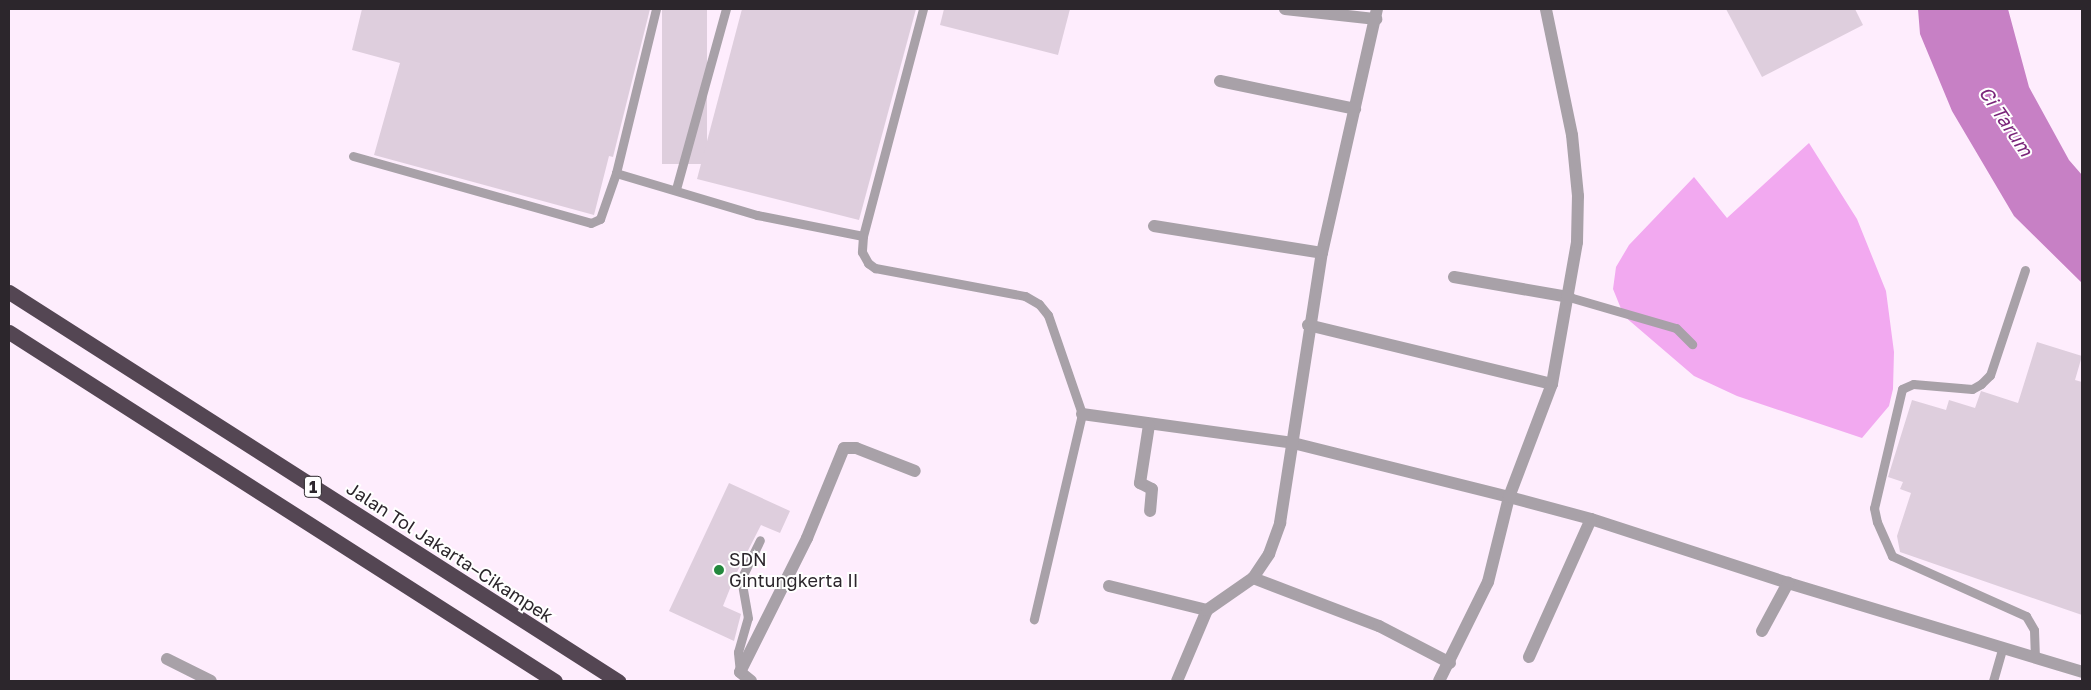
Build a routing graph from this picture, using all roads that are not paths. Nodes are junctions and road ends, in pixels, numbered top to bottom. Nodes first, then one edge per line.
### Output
1 (656, 9) edge
2 (726, 9) edge
3 (924, 9) edge
4 (1285, 9) edge
5 (1546, 9) edge
6 (1376, 14) edge
7 (1220, 81) dead end
8 (1355, 109) junction
9 (353, 156) dead end
10 (616, 173) junction
11 (676, 189) junction
12 (1154, 226) dead end
13 (863, 236) junction
14 (1322, 253) junction
15 (2025, 270) dead end
16 (1454, 277) dead end
17 (9, 292) edge
18 (1568, 297) junction
19 (1308, 325) junction
20 (9, 332) edge
21 (1692, 344) dead end
22 (1552, 384) junction
23 (1082, 414) junction
24 (1149, 425) junction
25 (1293, 442) junction
26 (915, 471) dead end
27 (1509, 497) junction
28 (1150, 511) dead end
29 (1591, 519) junction
30 (760, 540) dead end
31 (1253, 578) junction
32 (1788, 583) junction
33 (1109, 586) dead end
34 (1207, 610) junction
35 (1034, 619) dead end
36 (1762, 631) dead end
37 (2004, 647) junction
38 (1529, 657) dead end
39 (2035, 657) junction
40 (167, 659) dead end
41 (1450, 663) junction
42 (740, 672) junction
43 (2082, 672) edge
44 (211, 681) edge
45 (555, 681) edge
46 (618, 681) edge
47 (751, 681) edge
48 (1177, 681) edge
49 (1439, 681) edge
50 (1993, 681) edge

1 - 10 lane
2 - 11 lane
3 - 13 lane
4 - 6 street
5 - 18 street
6 - 8 street
7 - 8 street
8 - 14 street
9 - 10 lane
10 - 11 lane
11 - 13 lane
12 - 14 street
13 - 23 lane
14 - 19 street
15 - 39 lane
16 - 18 street
17 - 46 highway, Jalan Tol Jakarta–Cikampek / 1
18 - 21 lane
18 - 22 street
19 - 22 street
19 - 25 street
20 - 45 highway, 1
22 - 27 street
23 - 24 street
23 - 35 lane
24 - 25 street
24 - 28 street
25 - 27 street
25 - 31 street
26 - 42 street
27 - 29 street
27 - 41 street
29 - 32 street
29 - 38 street
30 - 42 lane
31 - 34 street
31 - 41 street
32 - 36 street
32 - 37 street
33 - 34 street
34 - 48 street
37 - 39 street
37 - 50 lane
39 - 43 street
40 - 44 street
41 - 49 street
42 - 47 street

